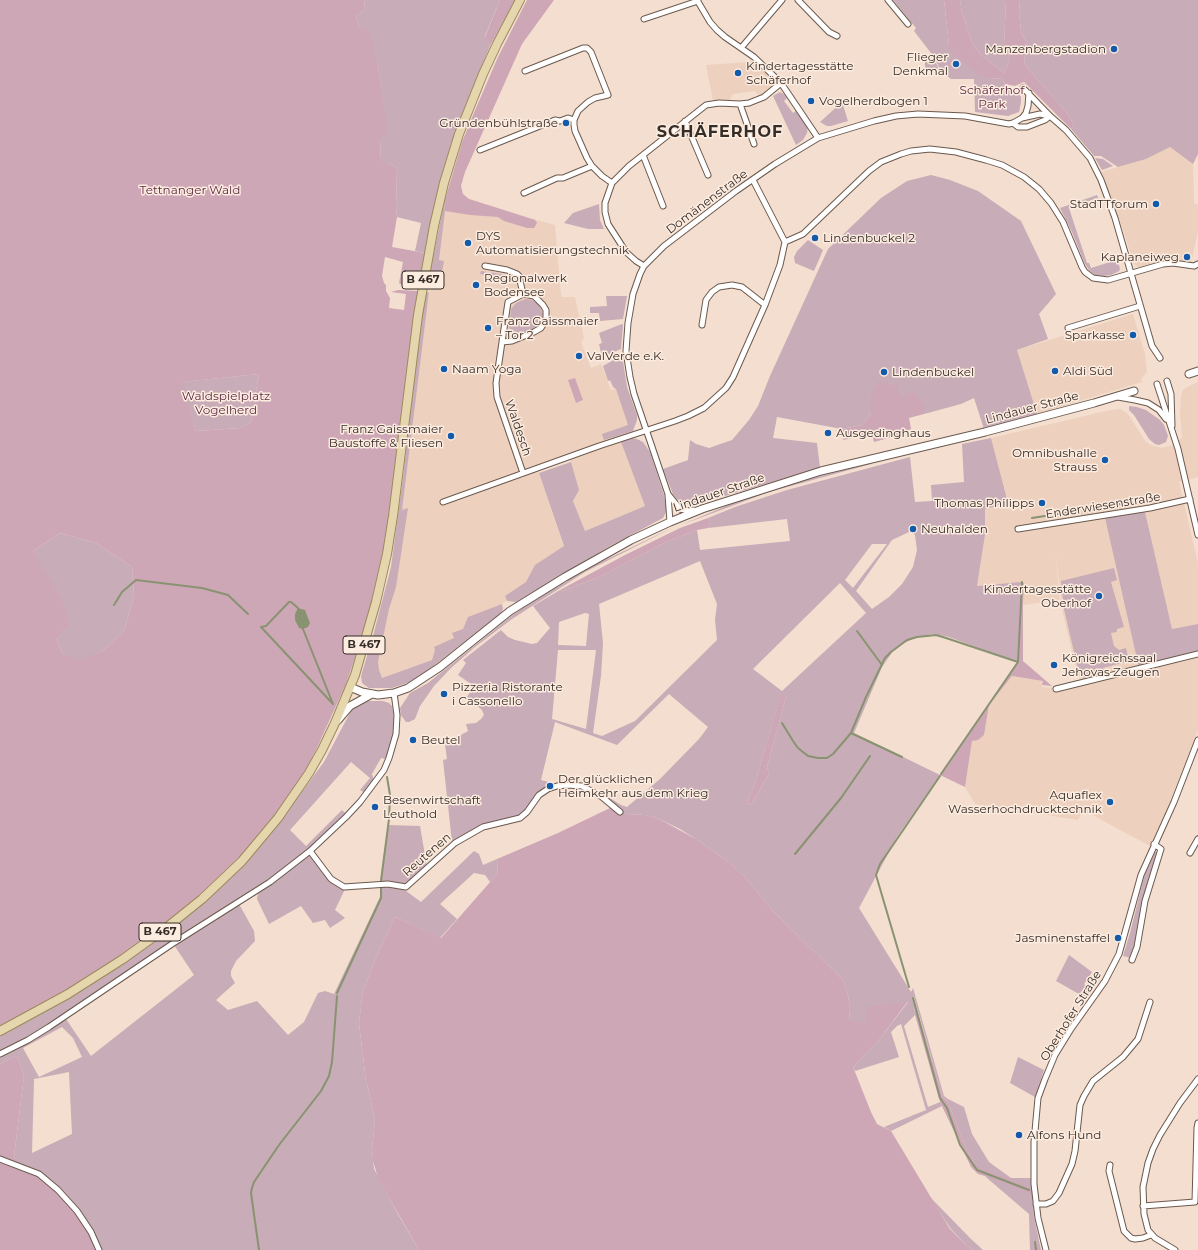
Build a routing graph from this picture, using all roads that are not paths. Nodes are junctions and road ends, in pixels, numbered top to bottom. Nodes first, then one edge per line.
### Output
1 (520, 0) edge
2 (782, 0) edge
3 (798, 0) edge
4 (888, 0) edge
5 (697, 1) edge
6 (644, 19) dead end
7 (908, 24) dead end
8 (837, 36) dead end
9 (741, 48) junction
10 (525, 71) dead end
11 (780, 83) junction
12 (1023, 88) dead end
13 (1029, 93) junction
14 (740, 104) junction
15 (1050, 116) junction
16 (1022, 118) junction
17 (574, 120) junction
18 (685, 121) junction
19 (1013, 123) junction
20 (818, 138) junction
21 (754, 144) dead end
22 (480, 150) dead end
23 (643, 155) junction
24 (592, 166) junction
25 (708, 175) dead end
26 (753, 180) junction
27 (612, 183) junction
28 (524, 193) dead end
29 (663, 206) dead end
30 (785, 242) junction
31 (1198, 264) edge
32 (485, 266) dead end
33 (644, 266) junction
34 (1131, 274) junction
35 (523, 294) junction
36 (765, 305) junction
37 (1140, 306) junction
38 (702, 325) dead end
39 (1068, 328) dead end
40 (502, 342) junction
41 (1160, 358) dead end
42 (1198, 371) edge
43 (1189, 374) dead end
44 (1167, 381) dead end
45 (1157, 384) dead end
46 (1134, 391) dead end
47 (1116, 397) junction
48 (1172, 429) junction
49 (646, 430) junction
50 (523, 473) junction
51 (668, 494) junction
52 (1190, 499) junction
53 (443, 502) dead end
54 (702, 509) junction
55 (670, 522) junction
56 (1018, 529) dead end
57 (1198, 535) edge
58 (1198, 654) edge
59 (350, 687) junction
60 (1056, 690) dead end
61 (394, 693) junction
62 (372, 694) junction
63 (335, 723) junction
64 (1198, 740) edge
65 (620, 812) dead end
66 (1198, 839) edge
67 (1154, 844) junction
68 (310, 851) junction
69 (1190, 853) dead end
70 (1132, 960) dead end
71 (1150, 1002) dead end
72 (0, 1032) edge
73 (0, 1054) edge
74 (1198, 1079) edge
75 (1198, 1123) edge
76 (0, 1159) edge
77 (1110, 1165) dead end
78 (1036, 1204) junction
79 (1143, 1206) junction
80 (1151, 1235) junction
81 (99, 1250) edge
82 (1046, 1250) edge
83 (1175, 1250) edge

1 - 59 main road, B 467
2 - 9 street
3 - 8 street
4 - 7 street
5 - 6 street
5 - 9 street
9 - 11 street
10 - 17 street
11 - 14 street
11 - 20 street
12 - 13 street
13 - 15 street
13 - 16 street
14 - 18 street
14 - 21 street
15 - 16 street
15 - 19 street, Domänenstraße
15 - 34 street
16 - 19 street
17 - 22 street
17 - 24 street
18 - 23 street
18 - 25 street
19 - 20 street, Domänenstraße
20 - 26 street, Domänenstraße
23 - 27 street
23 - 29 street
24 - 27 street
24 - 28 street
26 - 30 street
26 - 33 street, Domänenstraße
27 - 33 street
30 - 34 street
30 - 36 street, Waldesch
31 - 34 street
32 - 35 street
33 - 49 street, Domänenstraße
34 - 37 street
35 - 40 street, Waldesch
35 - 40 street
36 - 38 street
36 - 49 street, Waldesch
37 - 39 street
37 - 41 street
40 - 50 street, Waldesch
42 - 43 main road
44 - 48 street
45 - 48 street
46 - 47 main road, Lindauer Straße
47 - 48 street
47 - 54 main road, Lindauer Straße
48 - 52 street
49 - 50 street, Waldesch
49 - 51 street, Domänenstraße
50 - 53 street, Waldesch
51 - 54 street, Domänenstraße
51 - 55 street, Domänenstraße
52 - 56 street, Enderwiesenstraße
52 - 57 street
54 - 55 main road, Lindauer Straße
55 - 61 main road, Lindauer Straße
58 - 60 street
59 - 62 main road, Lindauer Straße
59 - 63 main road, B 467
61 - 62 main road, Lindauer Straße
61 - 68 street
62 - 63 main road
63 - 72 main road, B 467
64 - 67 street, Oberhofer Straße
65 - 68 street, Reutenen
66 - 69 street
67 - 70 street
67 - 78 street, Oberhofer Straße
68 - 73 street
71 - 78 street
74 - 79 street
75 - 79 street
76 - 81 street
77 - 80 street
78 - 82 street, Oberhofer Straße
79 - 80 street
80 - 83 street

